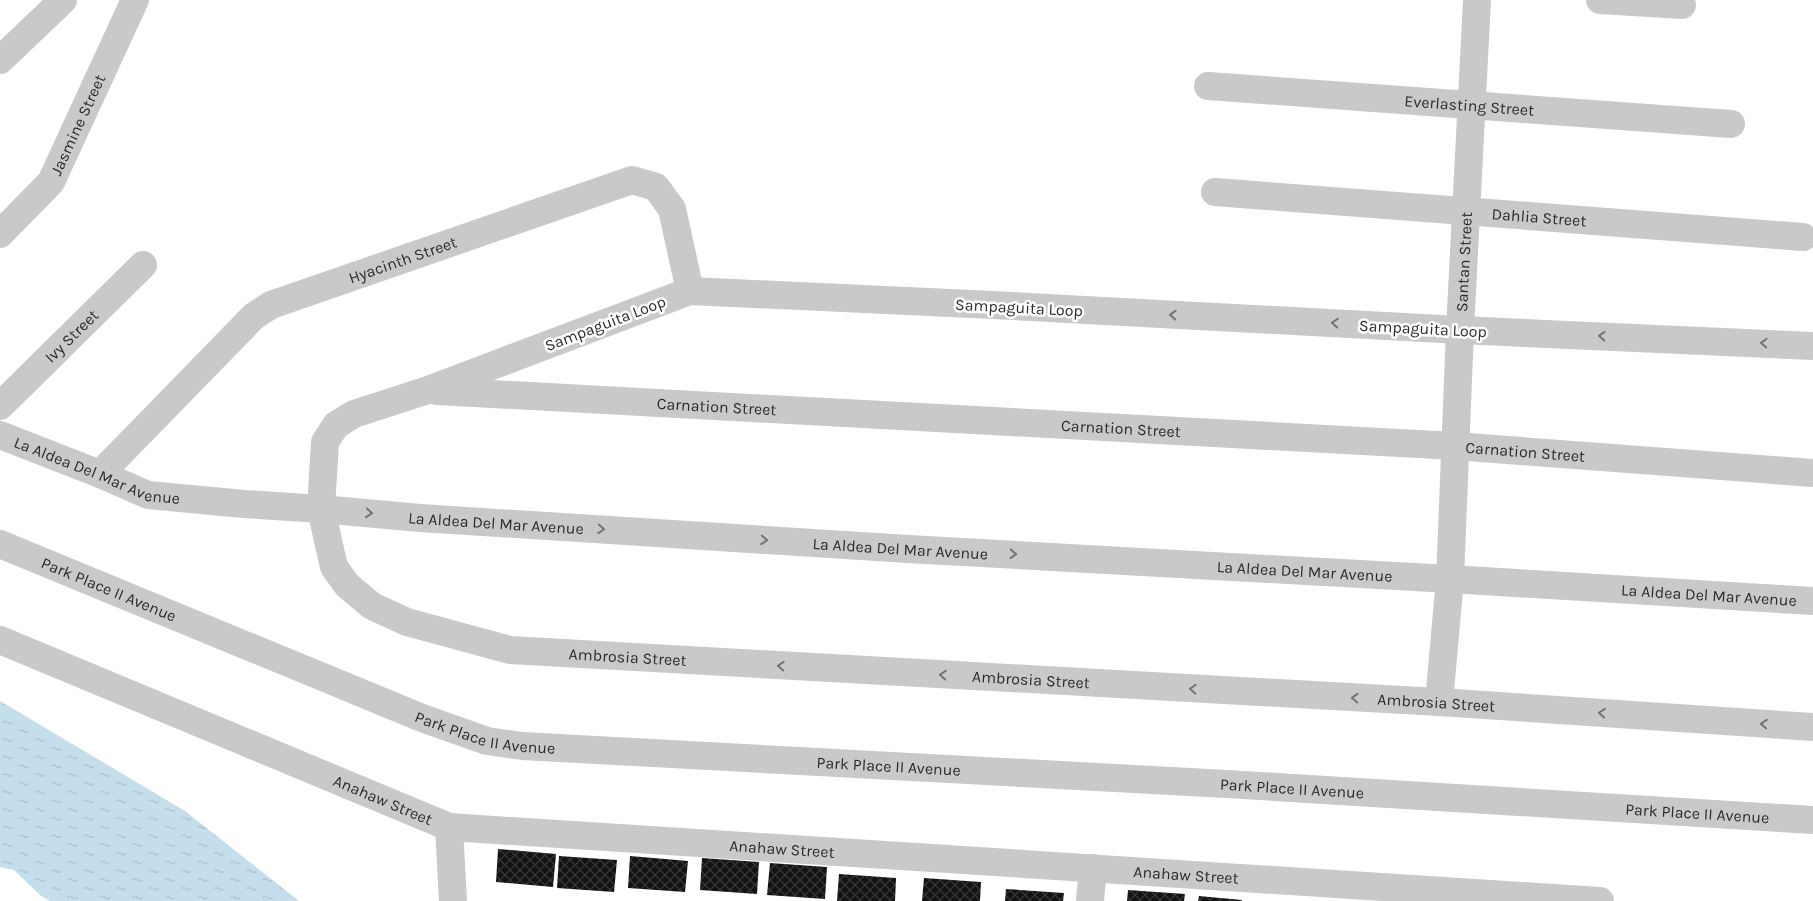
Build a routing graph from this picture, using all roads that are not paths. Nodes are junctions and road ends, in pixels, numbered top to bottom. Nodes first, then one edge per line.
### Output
1 (63, 0) edge
2 (135, 0) edge
3 (1477, 0) edge
4 (1600, 0) edge
5 (1682, 5) dead end
6 (0, 60) edge
7 (1208, 86) dead end
8 (1472, 105) junction
9 (1731, 124) dead end
10 (1215, 192) dead end
11 (1466, 211) junction
12 (0, 234) edge
13 (1803, 237) dead end
14 (143, 265) dead end
15 (690, 291) junction
16 (1460, 330) junction
17 (1813, 346) edge
18 (428, 390) junction
19 (0, 406) edge
20 (0, 435) edge
21 (1455, 446) junction
22 (1813, 473) edge
23 (100, 474) junction
24 (321, 509) junction
25 (0, 544) edge
26 (1450, 578) junction
27 (1813, 601) edge
28 (0, 640) edge
29 (1439, 702) junction
30 (1813, 727) edge
31 (1813, 820) edge
32 (449, 827) junction
33 (1093, 868) junction
34 (453, 901) edge
35 (1090, 901) edge
36 (1600, 901) edge

1 - 6 street
2 - 12 street, Jasmine Street
3 - 8 street, Santan Street
4 - 5 street
7 - 8 street, Everlasting Street
8 - 9 street, Everlasting Street
8 - 11 street, Santan Street
10 - 11 street, Dahlia Street
11 - 13 street, Dahlia Street
11 - 16 street, Santan Street
14 - 19 street, Ivy Street
16 -> 15 street, Sampaguita Loop
15 - 18 street, Sampaguita Loop
15 - 23 street, Hyacinth Street
17 -> 16 street, Sampaguita Loop
16 - 21 street, Santan Street
18 - 21 street, Carnation Street
18 - 24 street, Sampaguita Loop
20 - 23 street, La Aldea Del Mar Avenue
21 - 22 street, Carnation Street
21 - 26 street, Santan Street
23 - 24 street, La Aldea Del Mar Avenue
24 -> 26 street, La Aldea Del Mar Avenue
29 -> 24 street, Ambrosia Street
25 - 31 street, Park Place II Avenue
26 - 27 street, La Aldea Del Mar Avenue
26 - 29 street, Santan Street
28 - 32 street, Anahaw Street
30 -> 29 street, Ambrosia Street
32 - 33 street, Anahaw Street
32 - 34 street
33 - 35 street
33 - 36 street, Anahaw Street

